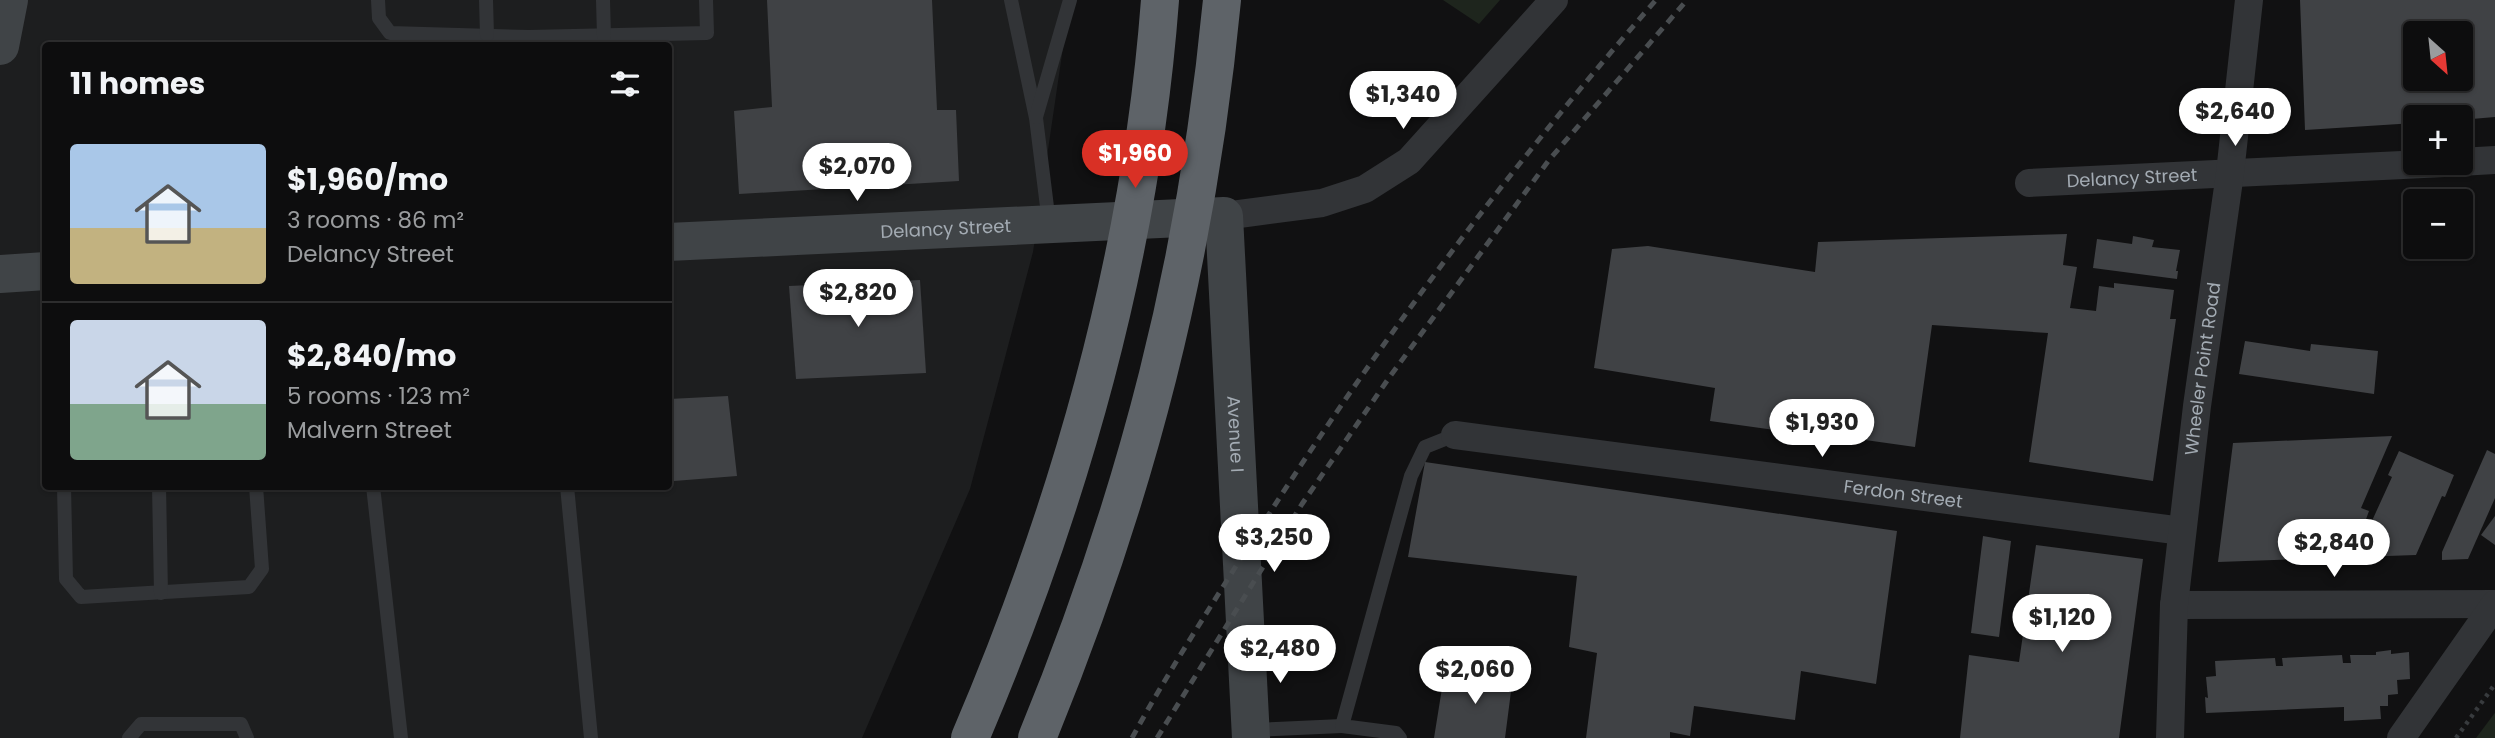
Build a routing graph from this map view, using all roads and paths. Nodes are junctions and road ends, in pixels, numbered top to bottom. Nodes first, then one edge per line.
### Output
1 (9, 0) edge
2 (378, 0) edge
3 (486, 0) edge
4 (603, 0) edge
5 (706, 0) edge
6 (1011, 0) edge
7 (1070, 0) edge
8 (1160, 0) edge
9 (1222, 0) edge
10 (1554, 0) edge
11 (2249, 0) edge
12 (488, 35) junction
13 (604, 36) junction
14 (528, 41) edge
15 (0, 46) edge
16 (1036, 118) junction
17 (2495, 160) edge
18 (2473, 161) edge
19 (2403, 165) edge
20 (2230, 173) junction
21 (2029, 183) dead end
22 (1224, 216) junction
23 (1049, 224) junction
24 (672, 242) edge
25 (42, 271) edge
26 (0, 274) edge
27 (1455, 435) joint
28 (64, 490) edge
29 (159, 490) edge
30 (256, 490) edge
31 (373, 490) edge
32 (567, 490) edge
33 (2182, 531) junction
34 (161, 593) junction
35 (2495, 604) edge
36 (2174, 605) junction
37 (2495, 684) edge
38 (1342, 726) junction
39 (1251, 734) edge
40 (129, 738) edge
41 (247, 738) edge
42 (401, 738) edge
43 (591, 738) edge
44 (970, 738) edge
45 (1037, 738) edge
46 (1400, 738) edge
47 (2170, 738) edge
48 (2401, 738) edge
49 (2455, 738) edge

1 - 15 street
2 - 12 lane
3 - 12 lane
4 - 13 lane
5 - 13 lane
6 - 16 lane
7 - 16 lane
8 - 44 highway, bridge
9 - 45 highway, bridge
10 - 22 street
11 - 20 street, Wheeler Point Road
12 - 14 lane
13 - 14 lane
16 - 23 lane
17 - 18 street
19 - 20 street, Delancy Street
20 - 21 street, Delancy Street
20 - 33 street, Wheeler Point Road
22 - 23 street, Delancy Street
22 - 39 street, Avenue I
23 - 24 street, Delancy Street
25 - 26 street
27 - 33 street, Ferdon Street
27 - 38 lane
28 - 34 lane
29 - 34 lane
30 - 34 lane
31 - 42 lane
32 - 43 lane
33 - 36 street, Wheeler Point Road
35 - 36 street
35 - 48 street
36 - 47 street, Wheeler Point Road
37 - 49 path
38 - 39 lane
38 - 46 lane
40 - 41 lane

